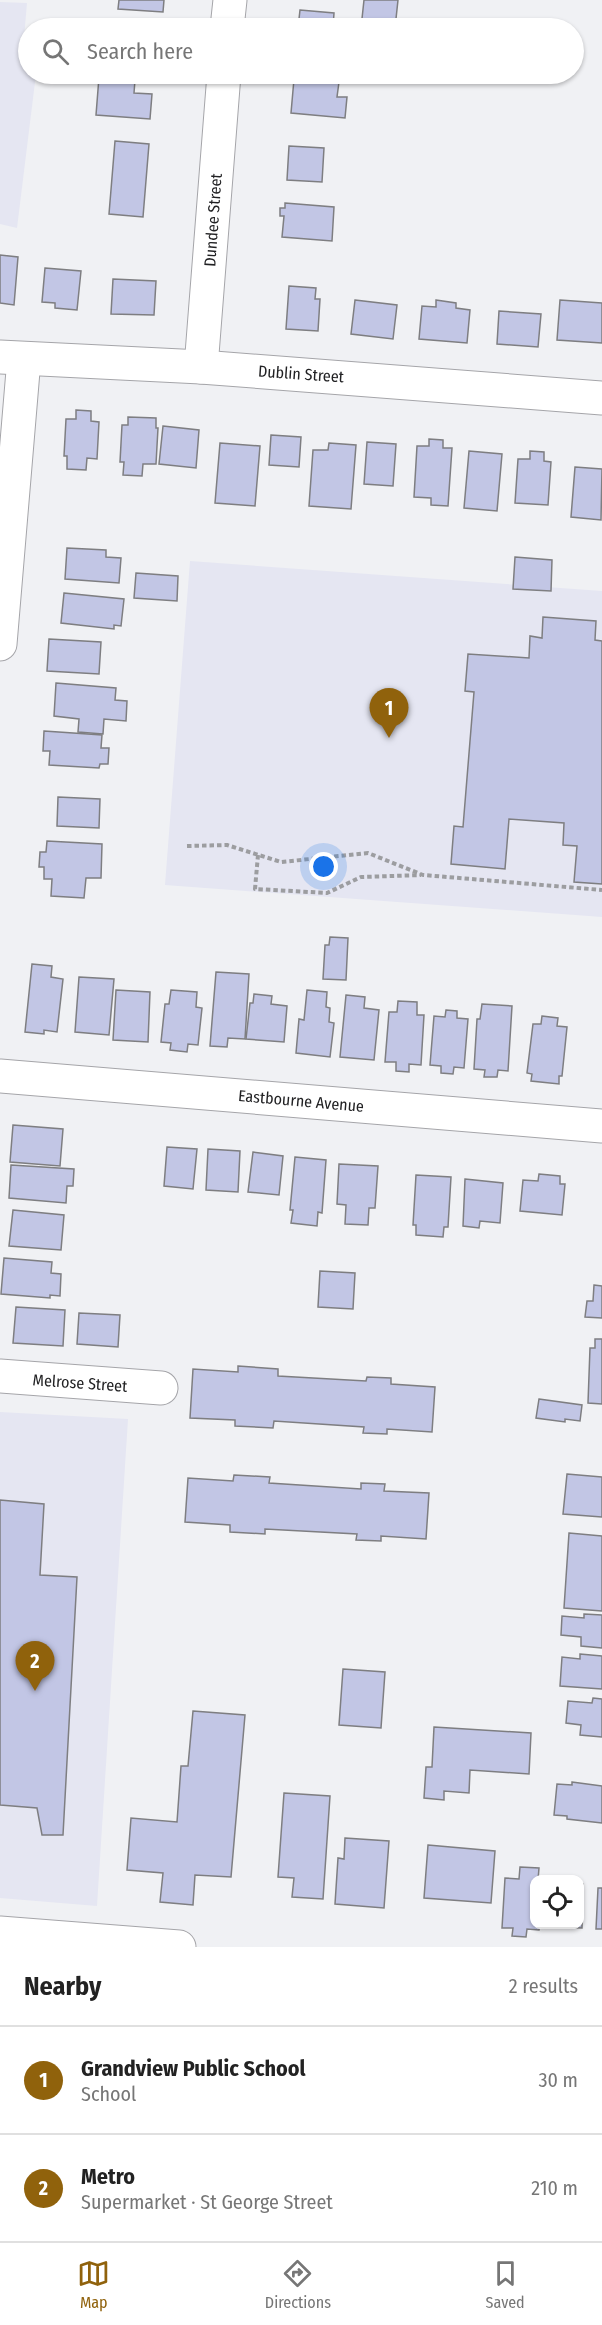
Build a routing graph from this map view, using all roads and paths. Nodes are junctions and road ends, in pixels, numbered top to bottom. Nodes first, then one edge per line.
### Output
1 (230, 0) edge
2 (228, 18) edge
3 (223, 84) edge
4 (12, 358) edge
5 (201, 367) junction
6 (602, 398) edge
7 (0, 644) edge
8 (187, 846) dead end
9 (258, 855) junction
10 (423, 875) junction
11 (602, 890) edge
12 (0, 1076) edge
13 (602, 1126) edge
14 (0, 1376) edge
15 (160, 1388) dead end
16 (0, 1933) edge
17 (179, 1947) edge

1 - 2 street
3 - 5 street, Dundee Street
4 - 5 street, Dublin Street
4 - 7 street
5 - 6 street, Dublin Street
8 - 9 path
9 - 10 path
9 - 10 path
10 - 11 path
12 - 13 street, Eastbourne Avenue
14 - 15 street, Melrose Street
16 - 17 street

